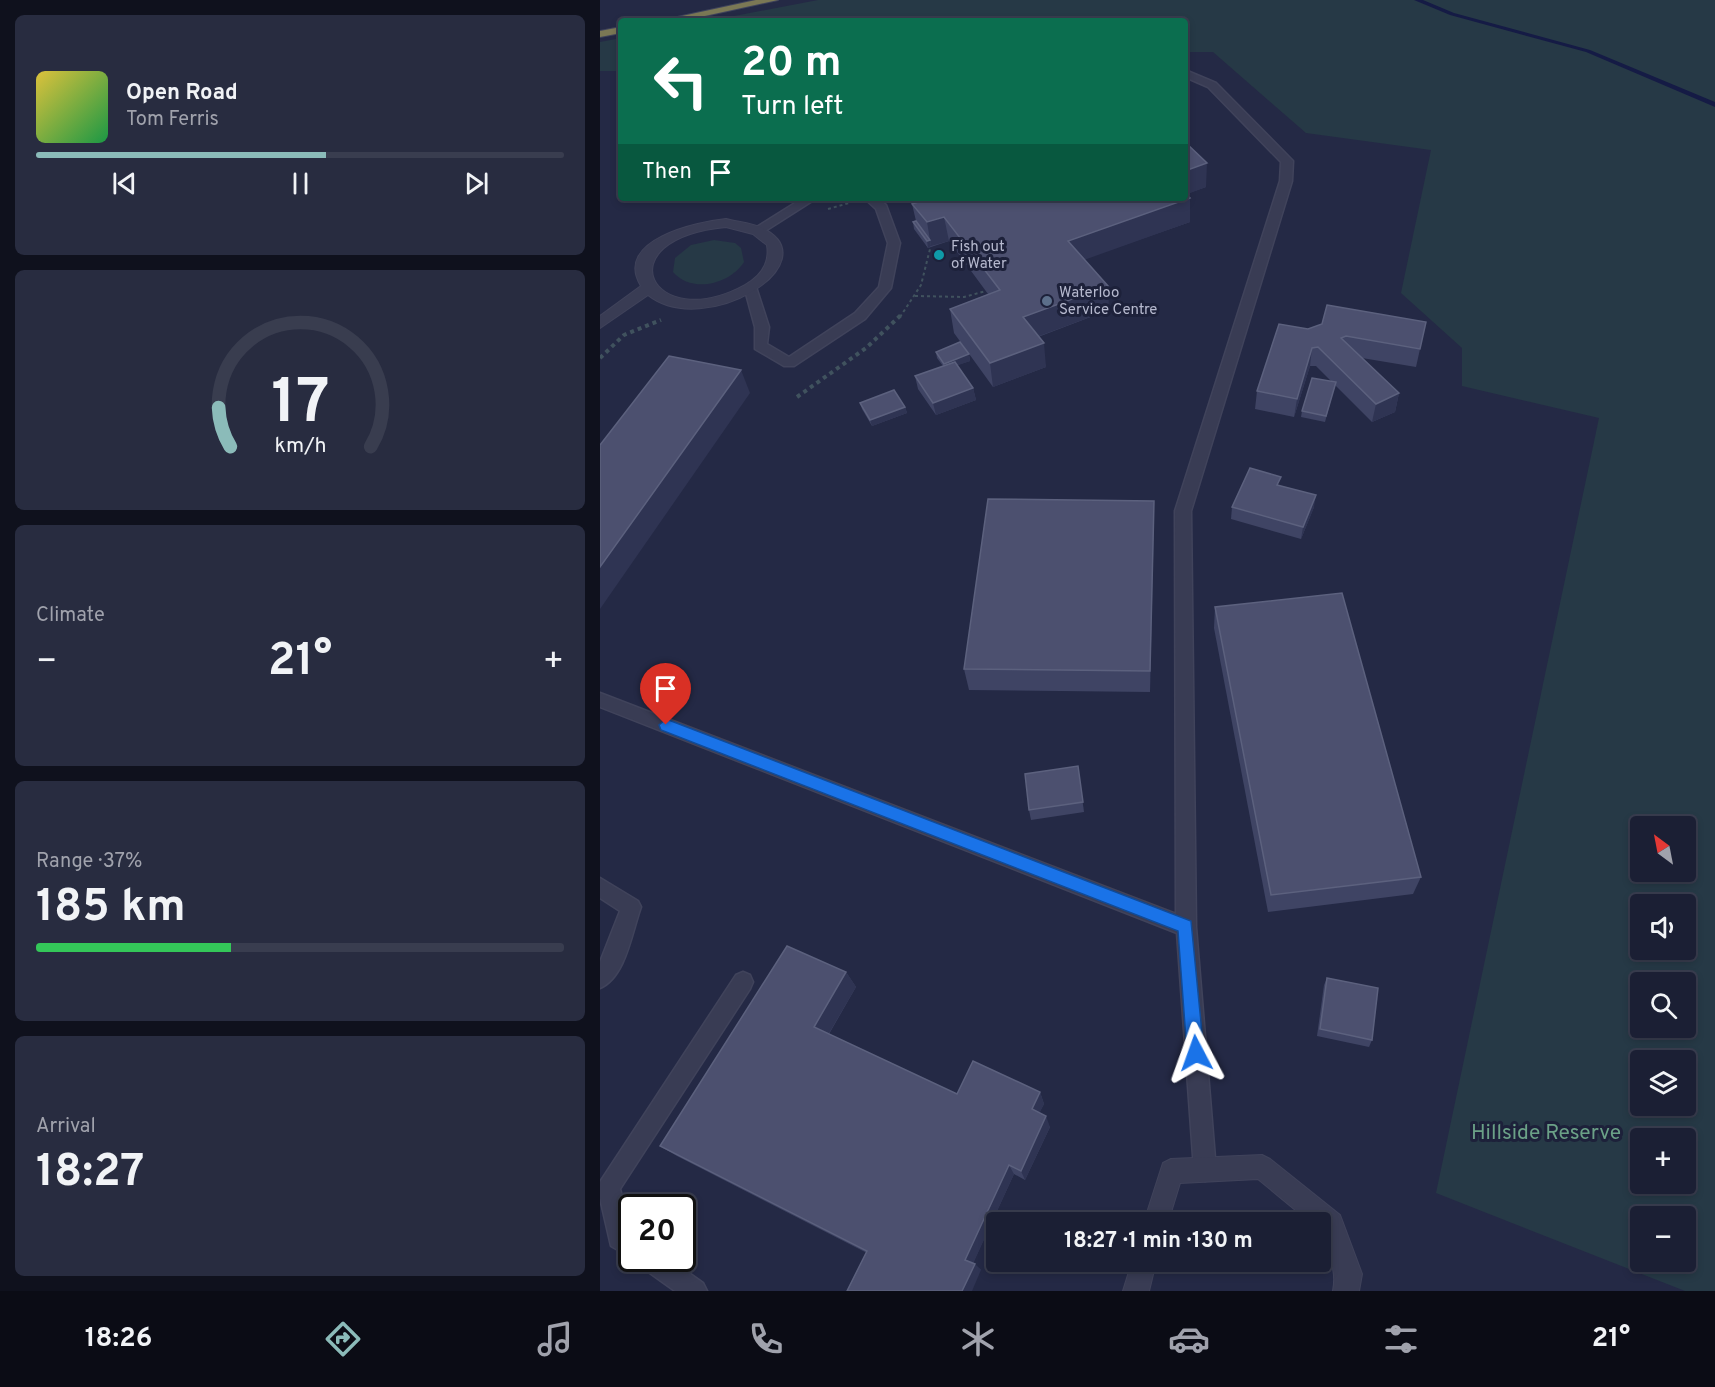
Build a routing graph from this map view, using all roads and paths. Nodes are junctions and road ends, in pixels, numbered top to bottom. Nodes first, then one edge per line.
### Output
1 (773, 0) edge
2 (680, 18) edge
3 (618, 31) edge
4 (600, 34) edge
5 (1188, 74) edge
6 (806, 201) edge
7 (874, 201) edge
8 (758, 230) junction
9 (647, 289) junction
10 (751, 290) junction
11 (986, 291) edge
12 (914, 296) dead end
13 (600, 323) edge
14 (600, 700) edge
15 (600, 888) edge
16 (1186, 927) junction
17 (600, 978) edge
18 (743, 982) dead end
19 (1205, 1170) junction
20 (1159, 1212) edge
21 (618, 1233) edge
22 (668, 1272) edge
23 (1141, 1272) edge
24 (695, 1291) edge
25 (1136, 1291) edge
26 (1346, 1291) edge

1 - 2 highway
3 - 4 highway
5 - 16 lane
6 - 8 lane
7 - 10 lane
8 - 9 street
8 - 10 street
9 - 10 street
9 - 13 street
11 - 12 path
14 - 16 lane
15 - 17 lane
16 - 19 lane
18 - 21 lane
19 - 20 street
19 - 26 street
22 - 24 lane
23 - 25 street

